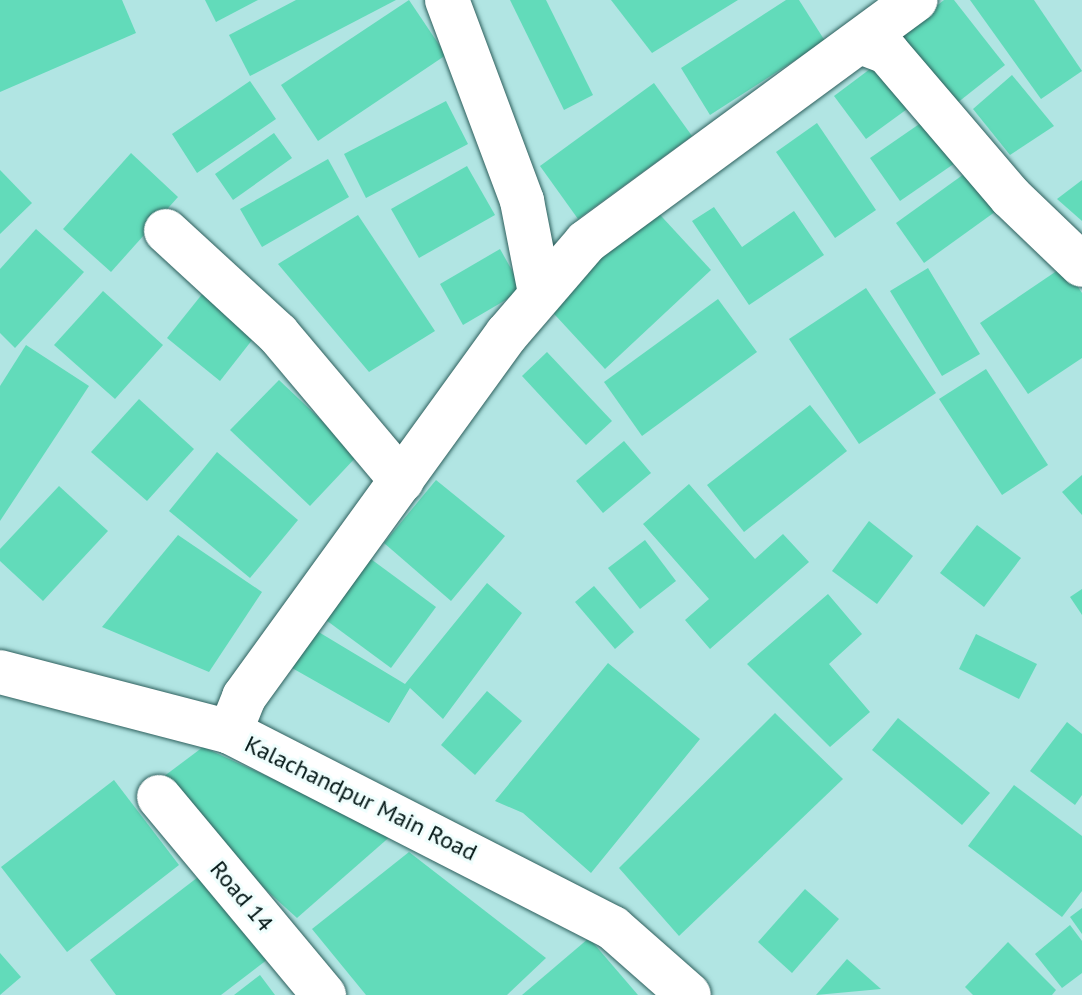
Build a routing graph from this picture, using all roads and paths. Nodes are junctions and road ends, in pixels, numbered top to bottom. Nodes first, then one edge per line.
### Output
1 (447, 0) edge
2 (916, 0) edge
3 (863, 43) junction
4 (166, 231) dead end
5 (1082, 265) edge
6 (540, 293) junction
7 (402, 481) junction
8 (0, 672) edge
9 (230, 732) junction
10 (159, 797) dead end
11 (324, 995) edge
12 (689, 995) edge

1 - 6 street
2 - 3 street
3 - 5 street
3 - 6 street
4 - 7 street
6 - 7 street
7 - 9 street
8 - 9 street, Kalachandpur Main Road
9 - 12 street, Kalachandpur Main Road
10 - 11 street, Road 14

